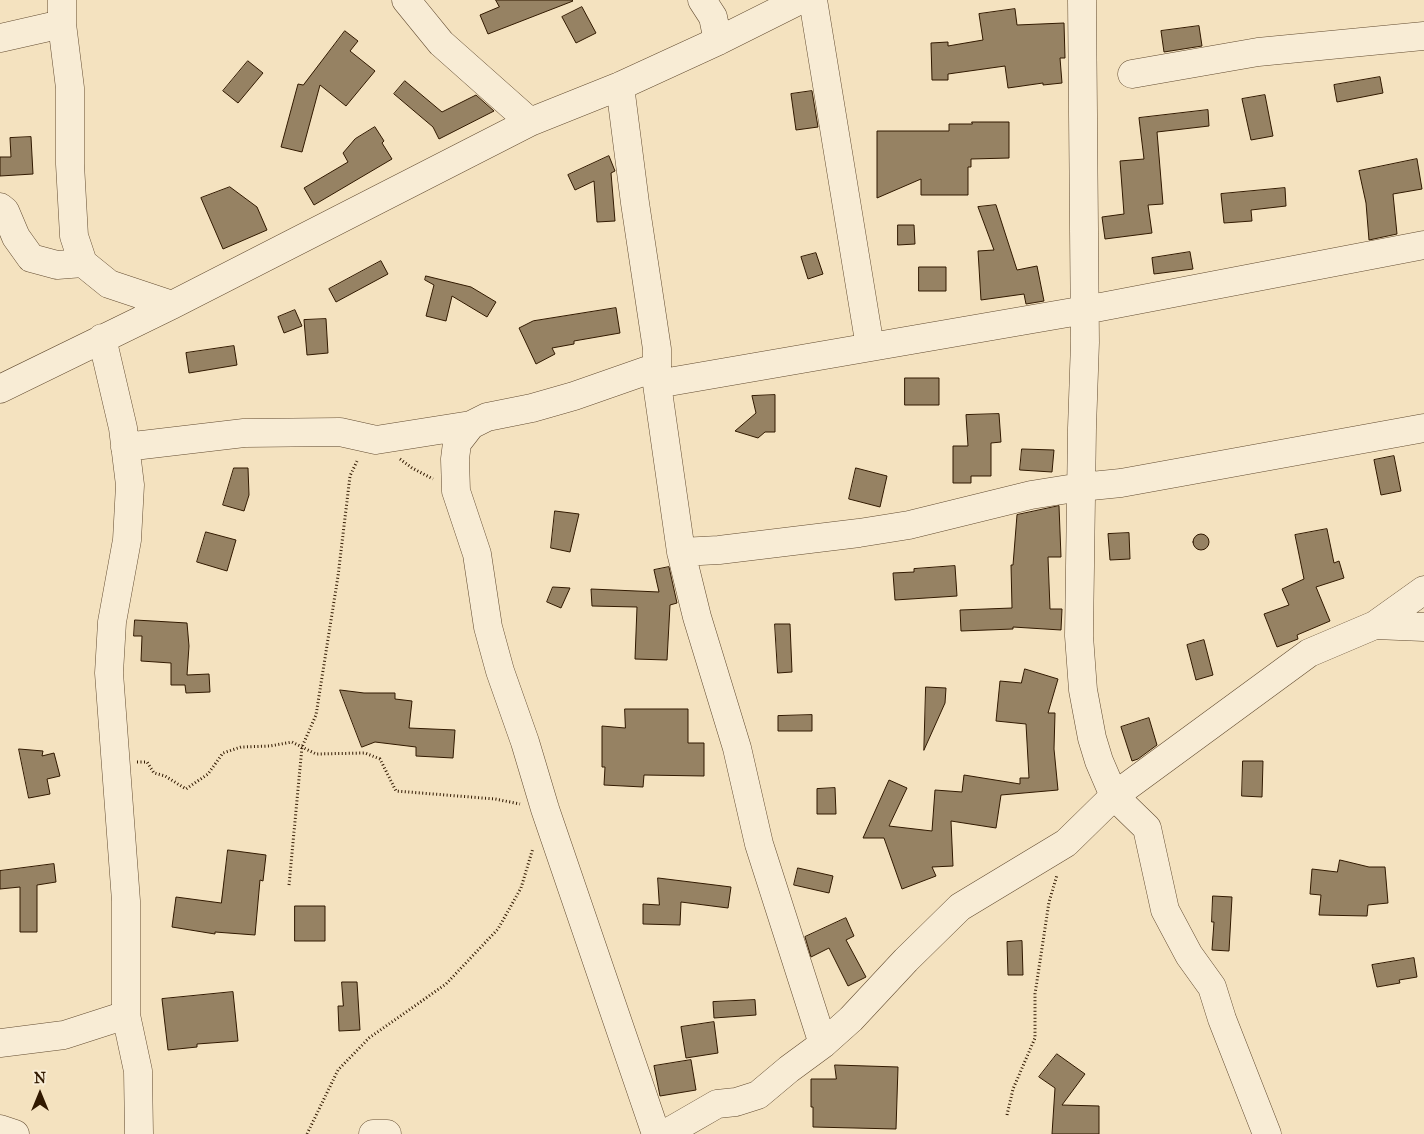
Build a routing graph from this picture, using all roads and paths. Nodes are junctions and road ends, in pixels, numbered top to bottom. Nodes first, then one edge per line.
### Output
1 (406, 0) edge
2 (702, 0) edge
3 (800, 0) edge
4 (813, 0) edge
5 (1082, 0) edge
6 (62, 12) edge
7 (1424, 36) edge
8 (0, 38) edge
9 (718, 41) junction
10 (1132, 74) dead end
11 (620, 86) junction
12 (530, 122) junction
13 (0, 207) edge
14 (1424, 245) edge
15 (82, 263) junction
16 (172, 305) junction
17 (1085, 310) junction
18 (102, 338) junction
19 (870, 347) junction
20 (657, 375) junction
21 (0, 388) edge
22 (471, 425) junction
23 (1424, 428) edge
24 (376, 440) junction
25 (125, 447) junction
26 (1081, 487) junction
27 (456, 491) junction
28 (682, 552) junction
29 (1424, 590) edge
30 (1376, 625) junction
31 (1424, 627) edge
32 (302, 747) junction
33 (116, 762) junction
34 (1114, 796) junction
35 (545, 809) junction
36 (1066, 843) junction
37 (534, 844) dead end
38 (288, 885) dead end
39 (126, 1015) junction
40 (0, 1043) edge
41 (824, 1044) junction
42 (1007, 1115) dead end
43 (0, 1129) edge
44 (15, 1134) edge
45 (139, 1134) edge
46 (306, 1134) edge
47 (374, 1134) edge
48 (387, 1134) edge
49 (656, 1134) edge
50 (665, 1134) edge
51 (1266, 1134) edge

1 - 12 street
2 - 9 street
3 - 9 street
4 - 19 street
5 - 17 street
6 - 8 street
6 - 15 street
7 - 10 street
9 - 11 street
11 - 12 street
11 - 20 street
12 - 16 street
13 - 15 street
14 - 17 street
15 - 16 street
16 - 18 street
17 - 19 street
17 - 26 street
18 - 21 street
18 - 25 street
19 - 20 street
20 - 22 street
20 - 28 street
22 - 24 street
22 - 27 street
23 - 26 street
24 - 25 street
24 - 27 path
24 - 32 path
25 - 33 street
26 - 28 street
26 - 34 street
27 - 35 street
28 - 41 street
29 - 30 street
30 - 31 street
30 - 34 street
32 - 33 path
32 - 35 path
32 - 38 path
33 - 39 street
34 - 36 street
34 - 51 street
35 - 49 street
36 - 41 street
36 - 42 path
37 - 46 path
39 - 40 street
39 - 45 street
41 - 50 street
43 - 44 street
47 - 48 street

